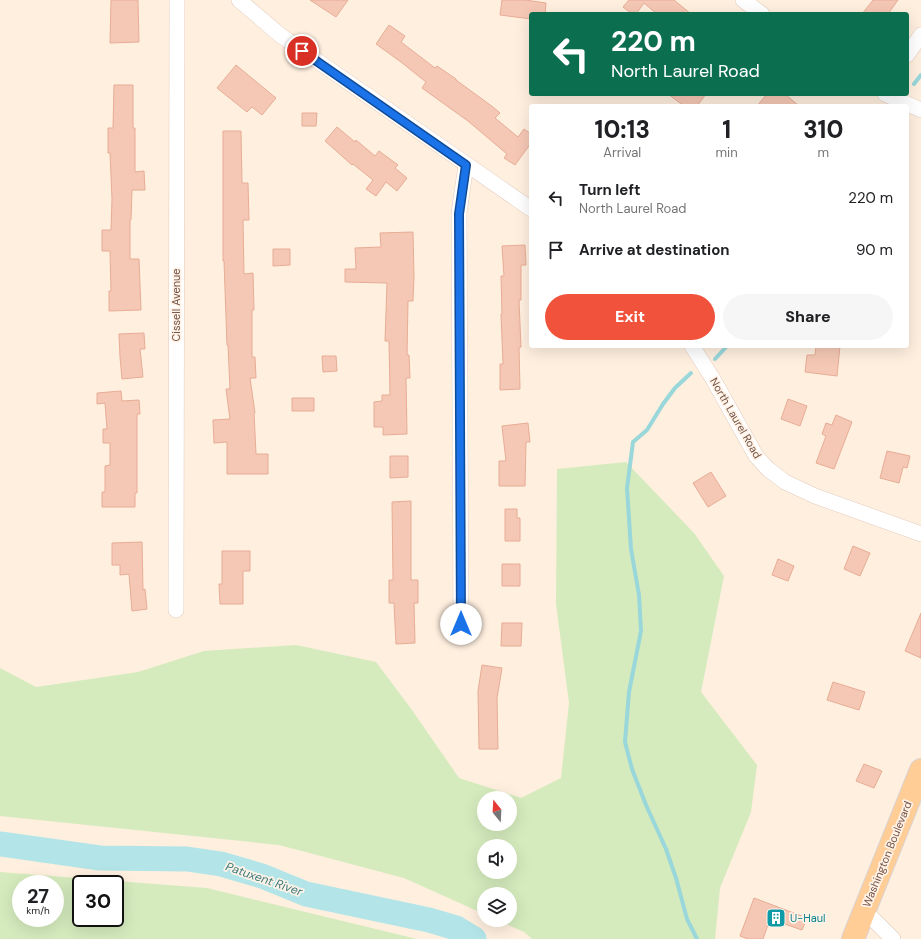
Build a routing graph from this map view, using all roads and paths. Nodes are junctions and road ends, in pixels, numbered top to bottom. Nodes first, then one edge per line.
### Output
1 (177, 0) edge
2 (239, 0) edge
3 (743, 0) edge
4 (759, 12) edge
5 (921, 35) edge
6 (909, 51) edge
7 (890, 96) edge
8 (908, 104) edge
9 (909, 105) edge
10 (921, 110) edge
11 (466, 165) junction
12 (529, 208) edge
13 (693, 348) edge
14 (921, 534) edge
15 (176, 610) dead end
16 (461, 624) dead end
17 (921, 770) edge
18 (864, 910) junction
19 (852, 939) edge
20 (893, 939) edge

1 - 15 street, Cissell Avenue
2 - 11 street
3 - 4 street
5 - 6 street
7 - 8 street
9 - 10 street
11 - 12 street
11 - 16 street
13 - 14 street, North Laurel Road
17 - 18 main road, Washington Boulevard
18 - 19 main road, Washington Boulevard
18 - 20 street

